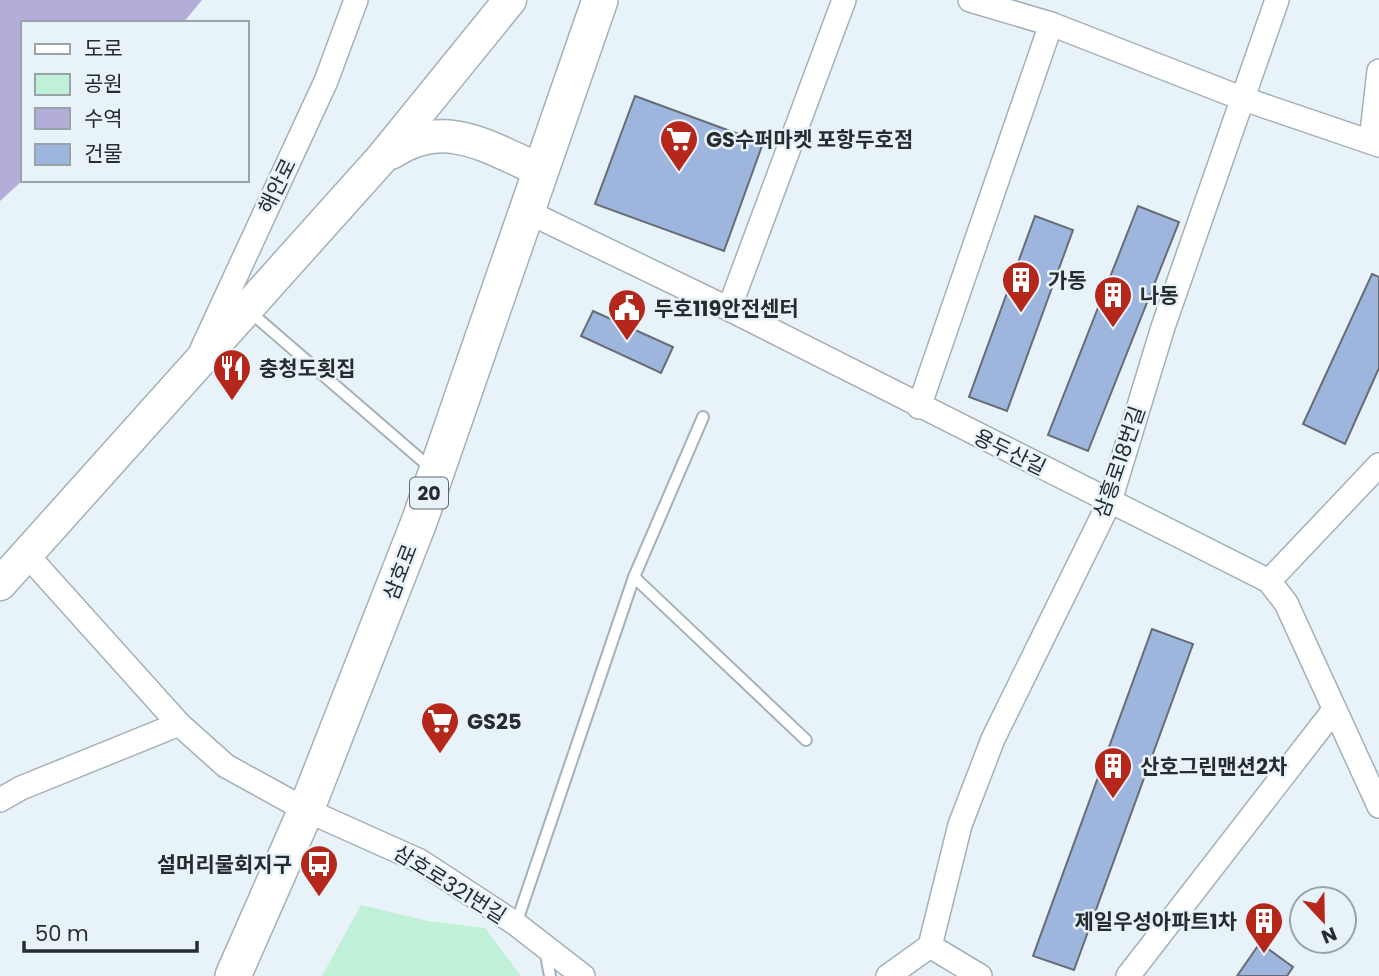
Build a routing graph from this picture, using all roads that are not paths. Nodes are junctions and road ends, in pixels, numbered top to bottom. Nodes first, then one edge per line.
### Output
1 (356, 0) edge
2 (510, 0) edge
3 (600, 0) edge
4 (844, 0) edge
5 (970, 0) edge
6 (1277, 0) edge
7 (1051, 24) junction
8 (1379, 71) edge
9 (1241, 98) junction
10 (1375, 143) edge
11 (381, 159) junction
12 (540, 170) junction
13 (526, 211) junction
14 (247, 309) junction
15 (729, 309) junction
16 (193, 370) junction
17 (919, 407) junction
18 (703, 417) dead end
19 (1379, 465) edge
20 (436, 472) junction
21 (1110, 501) junction
22 (28, 556) junction
23 (634, 577) junction
24 (1269, 581) junction
25 (0, 584) edge
26 (1334, 710) junction
27 (179, 724) junction
28 (806, 740) dead end
29 (0, 800) edge
30 (1379, 806) edge
31 (306, 810) junction
32 (516, 924) junction
33 (544, 946) junction
34 (930, 946) junction
35 (233, 976) edge
36 (550, 976) edge
37 (583, 976) edge
38 (888, 976) edge
39 (980, 976) edge
40 (1128, 976) edge

1 - 16 street, 해안로
2 - 11 street, 해안로
3 - 12 main road, 삼호로 / 20
4 - 15 street
5 - 7 street
6 - 9 street, 삼흥로18번길
7 - 9 street
7 - 17 street
8 - 10 street
9 - 10 street
9 - 21 street, 삼흥로18번길
11 - 12 street
11 - 14 street, 해안로
12 - 13 main road, 삼호로 / 20
13 - 15 street, 용두산길
13 - 20 main road, 삼호로 / 20
14 - 16 street, 해안로
14 - 20 lane
15 - 17 street, 용두산길
16 - 22 street, 해안로
17 - 21 street, 용두산길
18 - 23 lane
19 - 24 street
20 - 31 main road, 삼호로 / 20
21 - 24 street, 용두산길
21 - 34 street, 삼흥로18번길
22 - 25 street, 해안로
22 - 27 street, 삼호로321번길
23 - 28 lane
23 - 32 lane
24 - 26 street, 용두산길
26 - 30 street, 용두산길
26 - 40 street
27 - 29 street
27 - 31 street, 삼호로321번길
31 - 32 street, 삼호로321번길
31 - 35 main road, 삼호로 / 20
32 - 33 street, 삼호로321번길
33 - 36 lane
33 - 37 street, 삼호로321번길
34 - 38 street
34 - 39 street

